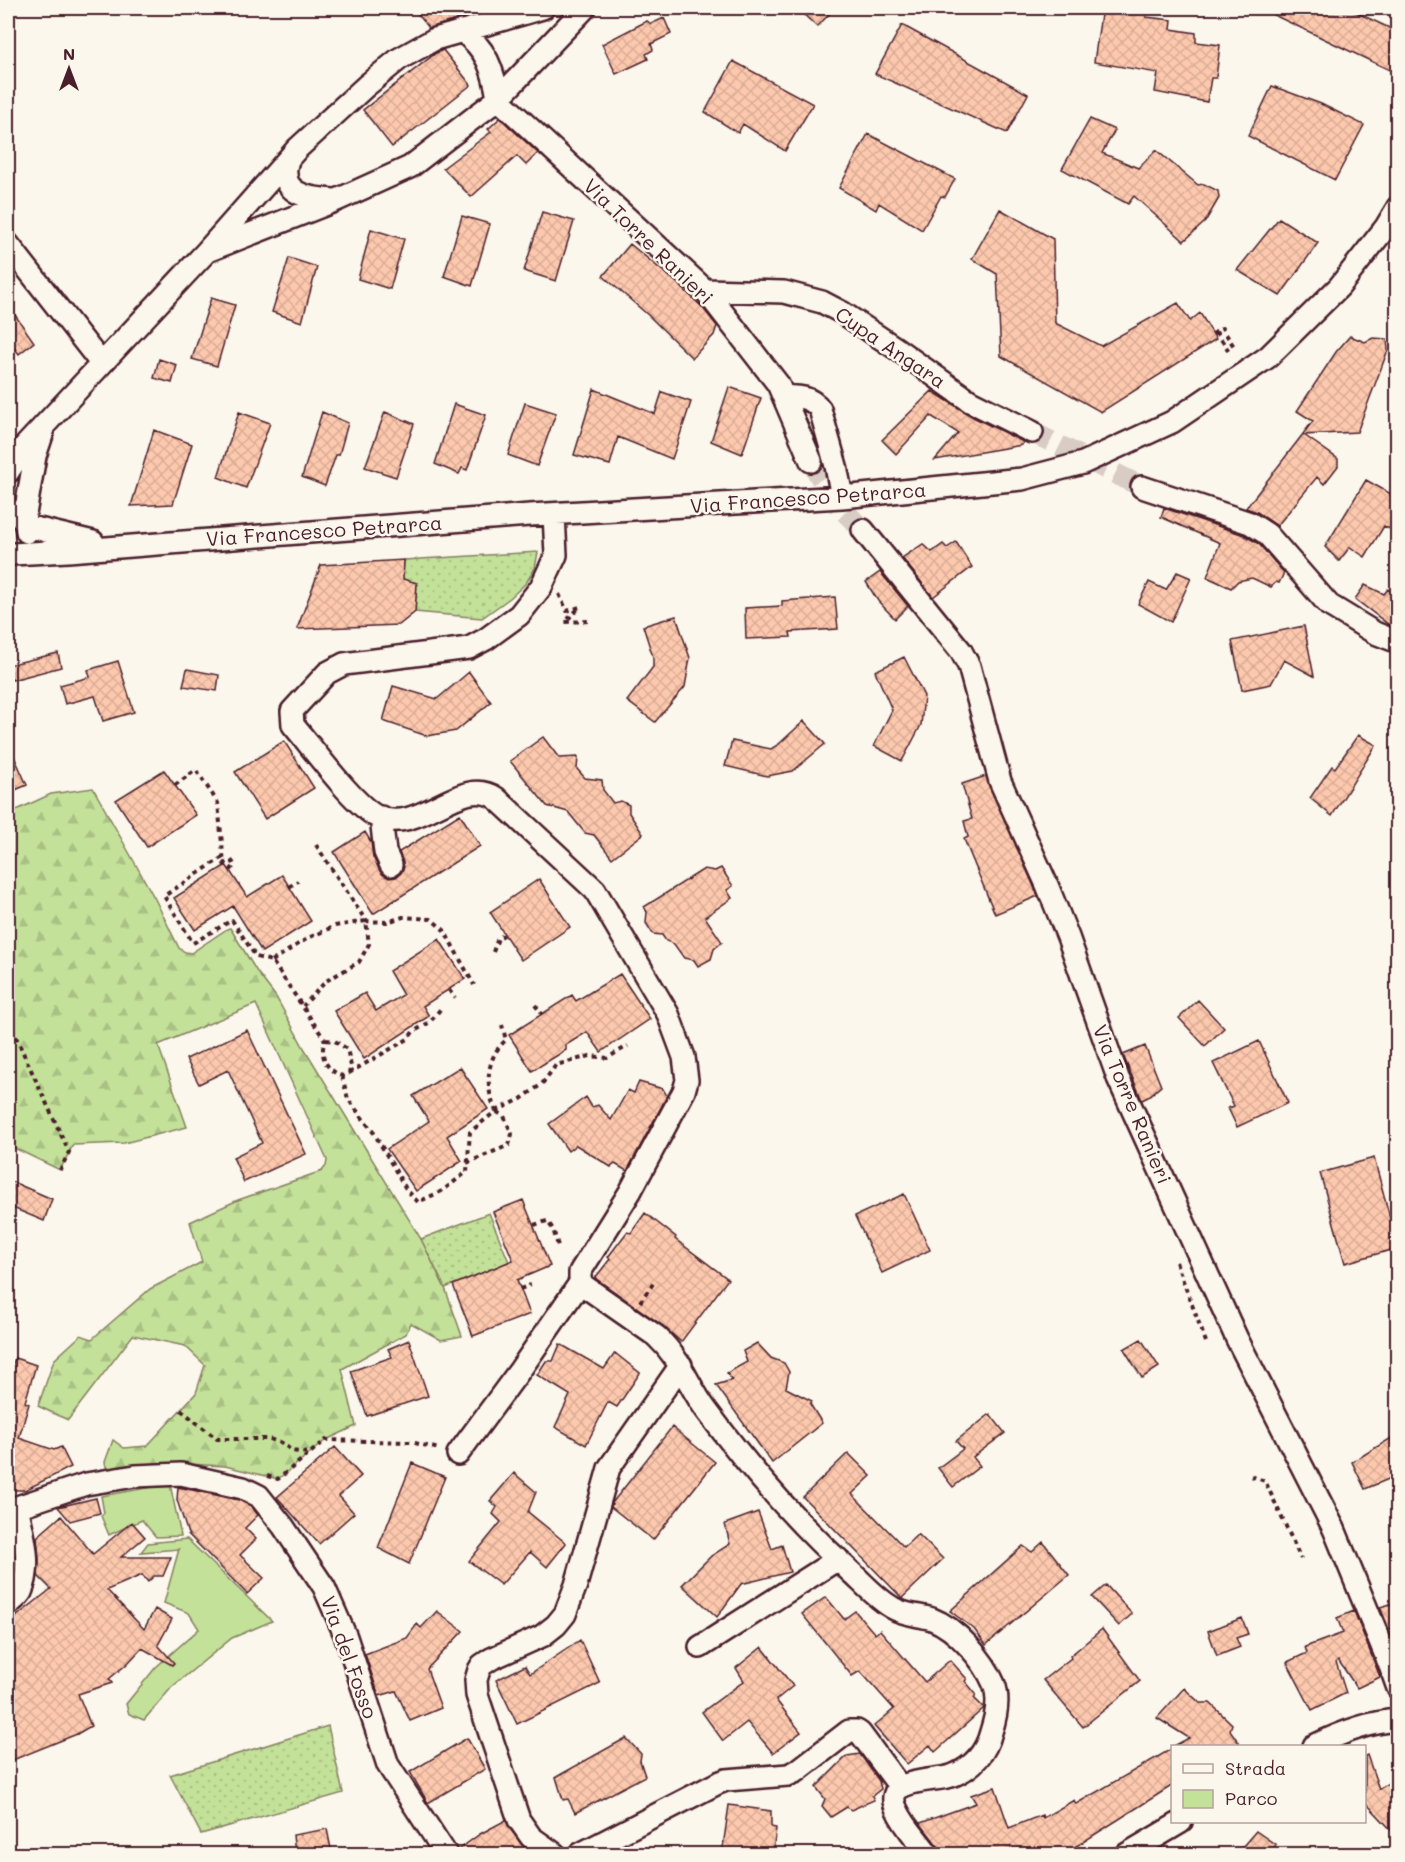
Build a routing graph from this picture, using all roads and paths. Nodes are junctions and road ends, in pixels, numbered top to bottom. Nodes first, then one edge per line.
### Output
1 (543, 8) edge
2 (585, 8) edge
3 (461, 32) junction
4 (498, 99) junction
5 (288, 160) junction
6 (337, 200) junction
7 (1398, 207) edge
8 (8, 244) edge
9 (206, 252) junction
10 (705, 290) junction
11 (1235, 348) dead end
12 (1229, 351) dead end
13 (102, 363) junction
14 (785, 397) junction
15 (48, 421) junction
16 (1032, 432) tunnel mouth
17 (812, 461) tunnel mouth
18 (8, 472) edge
19 (1142, 487) tunnel mouth
20 (842, 497) junction
21 (554, 514) junction
22 (19, 518) edge
23 (863, 531) tunnel mouth
24 (120, 546) junction
25 (10, 554) edge
26 (564, 606) dead end
27 (588, 621) dead end
28 (1398, 642) edge
29 (175, 785) dead end
30 (381, 818) junction
31 (316, 845) dead end
32 (223, 857) junction
33 (391, 865) dead end
34 (230, 871) dead end
35 (298, 880) dead end
36 (289, 887) dead end
37 (366, 921) junction
38 (504, 935) dead end
39 (493, 952) dead end
40 (272, 961) junction
41 (474, 985) dead end
42 (449, 990) dead end
43 (455, 998) dead end
44 (535, 1005) dead end
45 (303, 1006) junction
46 (442, 1006) dead end
47 (542, 1014) dead end
48 (8, 1020) edge
49 (502, 1025) dead end
50 (325, 1040) junction
51 (628, 1046) dead end
52 (349, 1073) junction
53 (342, 1076) junction
54 (496, 1111) junction
55 (467, 1163) junction
56 (60, 1170) dead end
57 (534, 1225) dead end
58 (558, 1246) dead end
59 (1176, 1262) dead end
60 (654, 1282) dead end
61 (580, 1283) junction
62 (531, 1285) dead end
63 (520, 1289) dead end
64 (642, 1300) dead end
65 (1206, 1341) dead end
66 (681, 1365) junction
67 (181, 1410) dead end
68 (309, 1453) junction
69 (458, 1454) joint
70 (256, 1474) dead end
71 (1251, 1476) dead end
72 (12, 1506) edge
73 (838, 1559) junction
74 (1301, 1559) dead end
75 (8, 1605) edge
76 (700, 1647) dead end
77 (1398, 1688) edge
78 (1398, 1720) edge
79 (1316, 1745) edge
80 (900, 1787) junction
81 (1178, 1823) edge
82 (446, 1854) edge
83 (555, 1854) edge
84 (580, 1854) edge
85 (928, 1854) edge
86 (1127, 1854) edge

1 - 3 street
2 - 4 street
3 - 4 street
3 - 5 street
4 - 6 street
4 - 10 street, Via Torre Ranieri
5 - 6 street
5 - 9 street
6 - 9 street
7 - 20 street, Via Francesco Petrarca
8 - 13 street
9 - 13 street
10 - 14 street, Via Torre Ranieri
10 - 16 street, Cupa Angara
11 - 12 path
13 - 15 street
14 - 17 street, Via Torre Ranieri
14 - 20 street
15 - 18 street
15 - 22 street
19 - 28 street
20 - 21 street, Via Francesco Petrarca
21 - 24 street, Via Francesco Petrarca
21 - 30 street
22 - 24 street, Via Francesco Petrarca
22 - 25 street
23 - 77 street, Via Torre Ranieri
24 - 25 street, Via Francesco Petrarca
26 - 27 path
29 - 32 path
30 - 33 street
30 - 61 street
31 - 37 path
32 - 34 path
32 - 40 path
35 - 36 path
37 - 40 path
37 - 41 path
37 - 45 path
38 - 39 path
40 - 45 path
42 - 43 path
44 - 47 path
45 - 50 path
46 - 52 path
48 - 56 path
49 - 54 path
50 - 52 path
50 - 53 path
51 - 54 path
52 - 53 path
53 - 55 path
54 - 55 path
54 - 55 path
57 - 58 path
59 - 65 path
60 - 64 path
61 - 66 street
61 - 69 street
62 - 63 path
66 - 73 street
66 - 83 street
67 - 68 path
68 - 69 path
68 - 70 path
71 - 74 path
72 - 75 street
72 - 82 street, Via del Fosso
73 - 76 street
73 - 80 street
78 - 79 street
80 - 84 street
80 - 85 street
81 - 86 street

